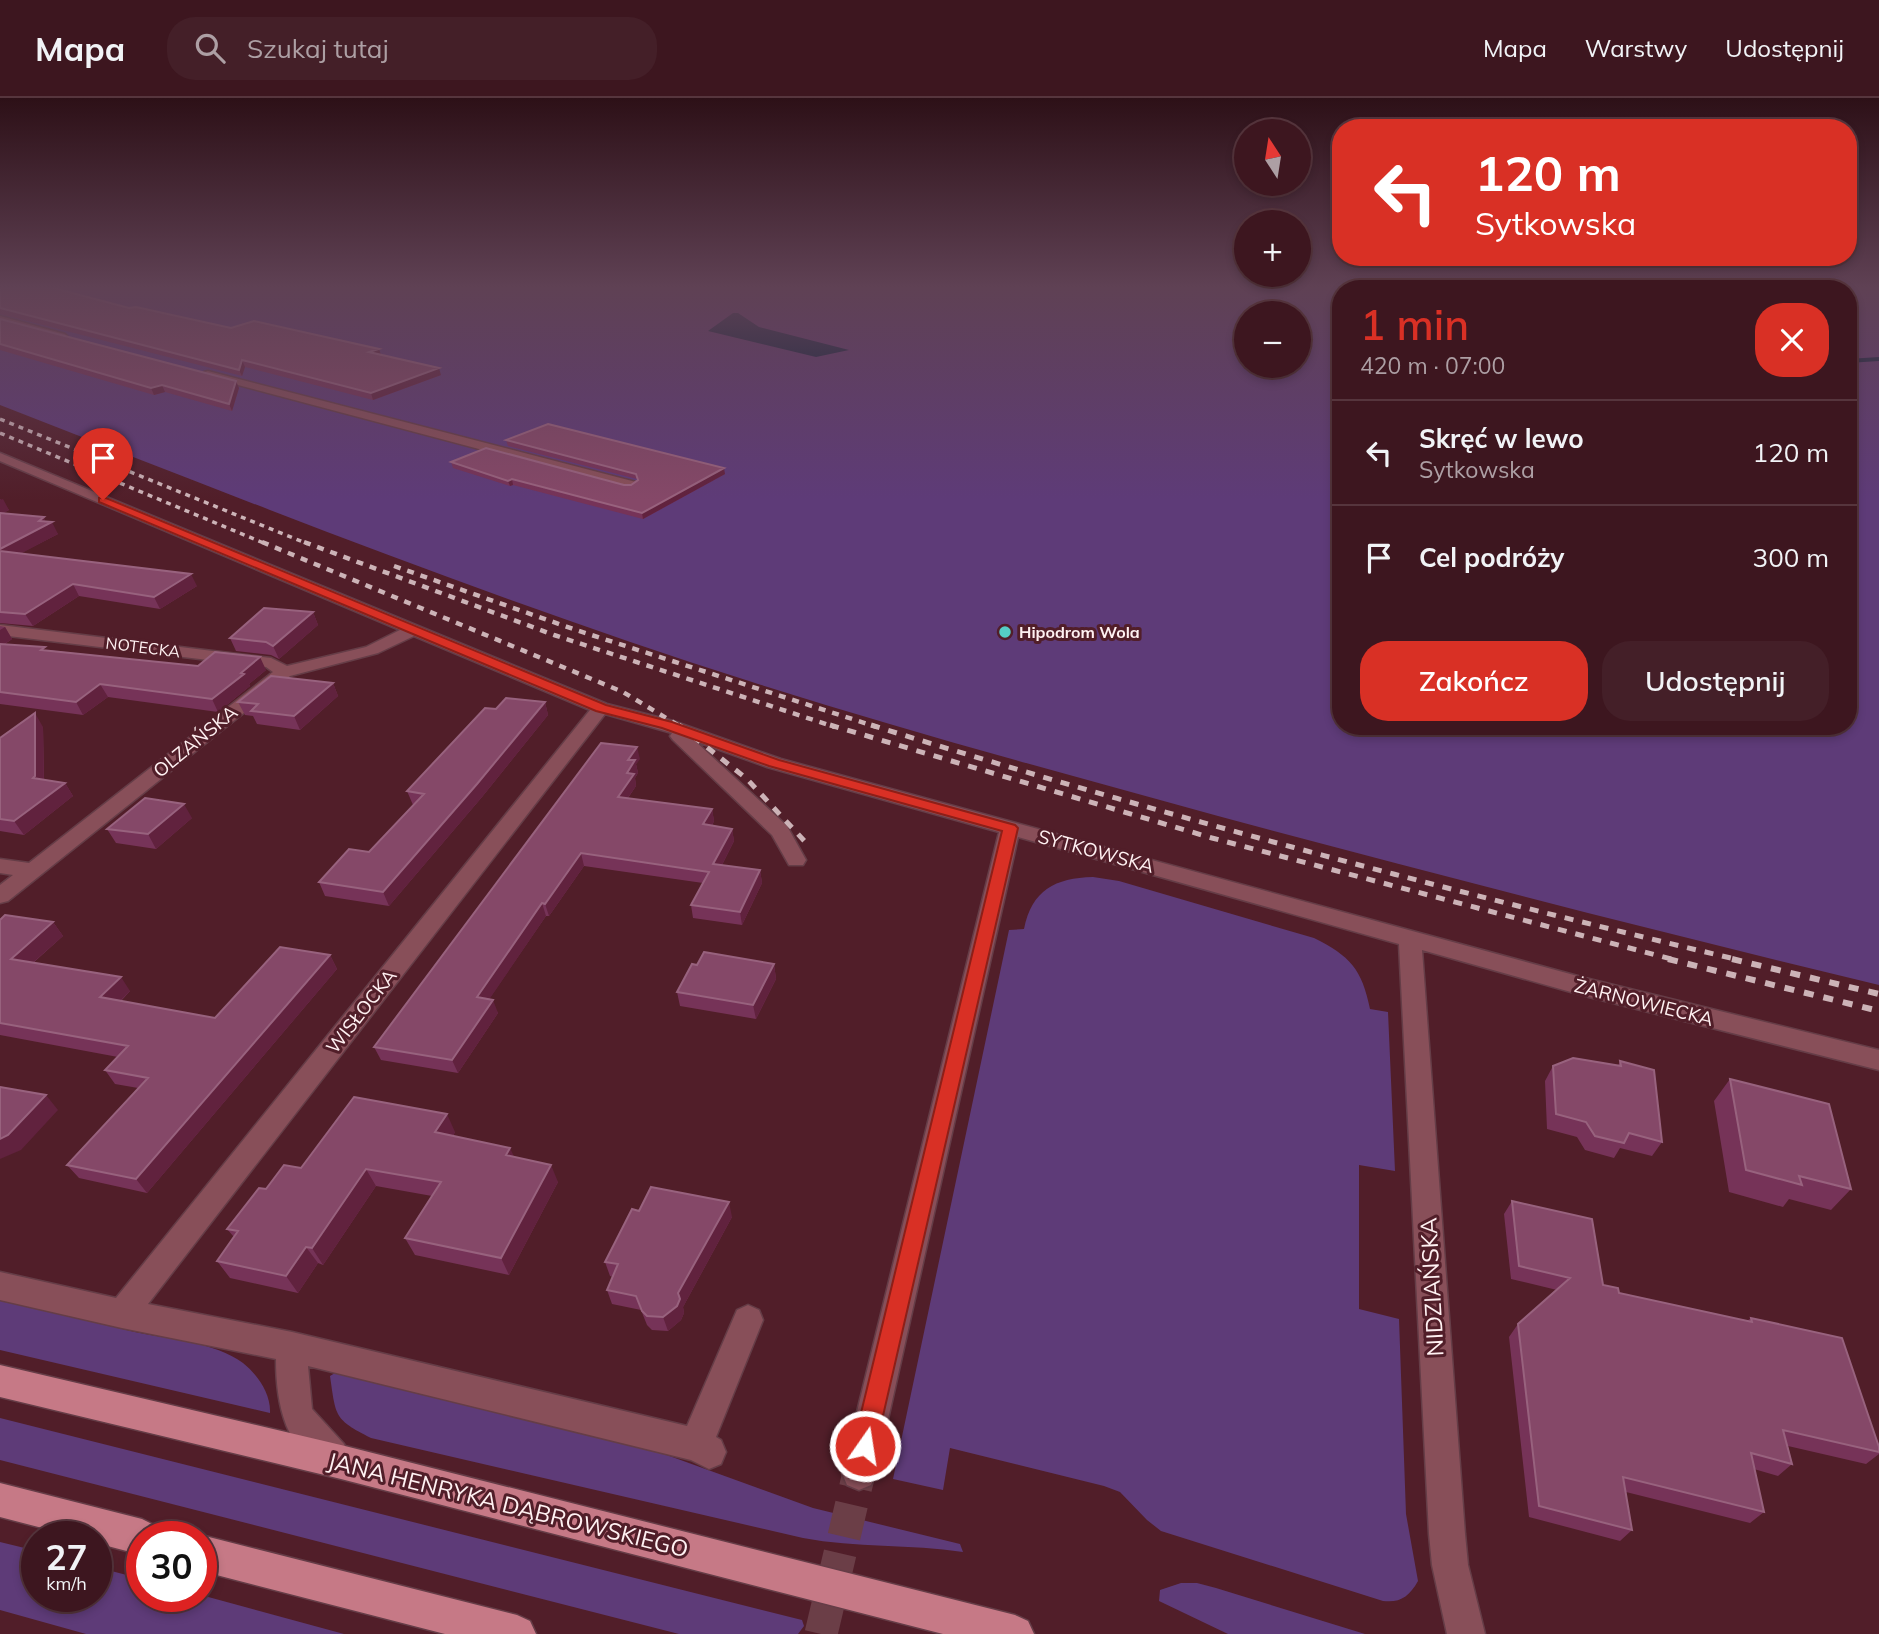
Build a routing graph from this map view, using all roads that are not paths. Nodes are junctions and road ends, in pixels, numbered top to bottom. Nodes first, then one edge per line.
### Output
1 (201, 372) edge
2 (0, 457) edge
3 (631, 485) edge
4 (0, 630) edge
5 (413, 630) junction
6 (284, 673) junction
7 (601, 708) junction
8 (667, 725) junction
9 (1010, 828) junction
10 (796, 860) dead end
11 (0, 866) edge
12 (32, 870) junction
13 (0, 897) edge
14 (1410, 938) junction
15 (1879, 1060) edge
16 (0, 1286) edge
17 (122, 1314) junction
18 (748, 1320) dead end
19 (292, 1347) junction
20 (0, 1381) edge
21 (341, 1462) junction
22 (859, 1473) tunnel mouth
23 (0, 1500) edge
24 (126, 1533) edge
25 (217, 1557) edge
26 (517, 1634) edge
27 (1015, 1634) edge
28 (1466, 1634) edge

1 - 3 street
2 - 5 street, SYTKOWSKA
4 - 6 street, NOTECKA
5 - 6 street, OLZAŃSKA
5 - 7 street, SYTKOWSKA
6 - 12 street, OLZAŃSKA
7 - 8 street, SYTKOWSKA
7 - 17 street, WISŁOCKA
8 - 9 street, SYTKOWSKA
8 - 10 street
9 - 14 street, SYTKOWSKA
9 - 22 street
11 - 12 street
12 - 13 street, OLZAŃSKA
14 - 15 street, ŻARNOWIECKA
14 - 28 street, NIDZIAŃSKA
16 - 17 street
17 - 19 street
18 - 19 street
19 - 21 street
20 - 21 main road, JANA HENRYKA DĄBROWSKIEGO
21 - 27 main road, JANA HENRYKA DĄBROWSKIEGO
23 - 24 main road
25 - 26 main road

